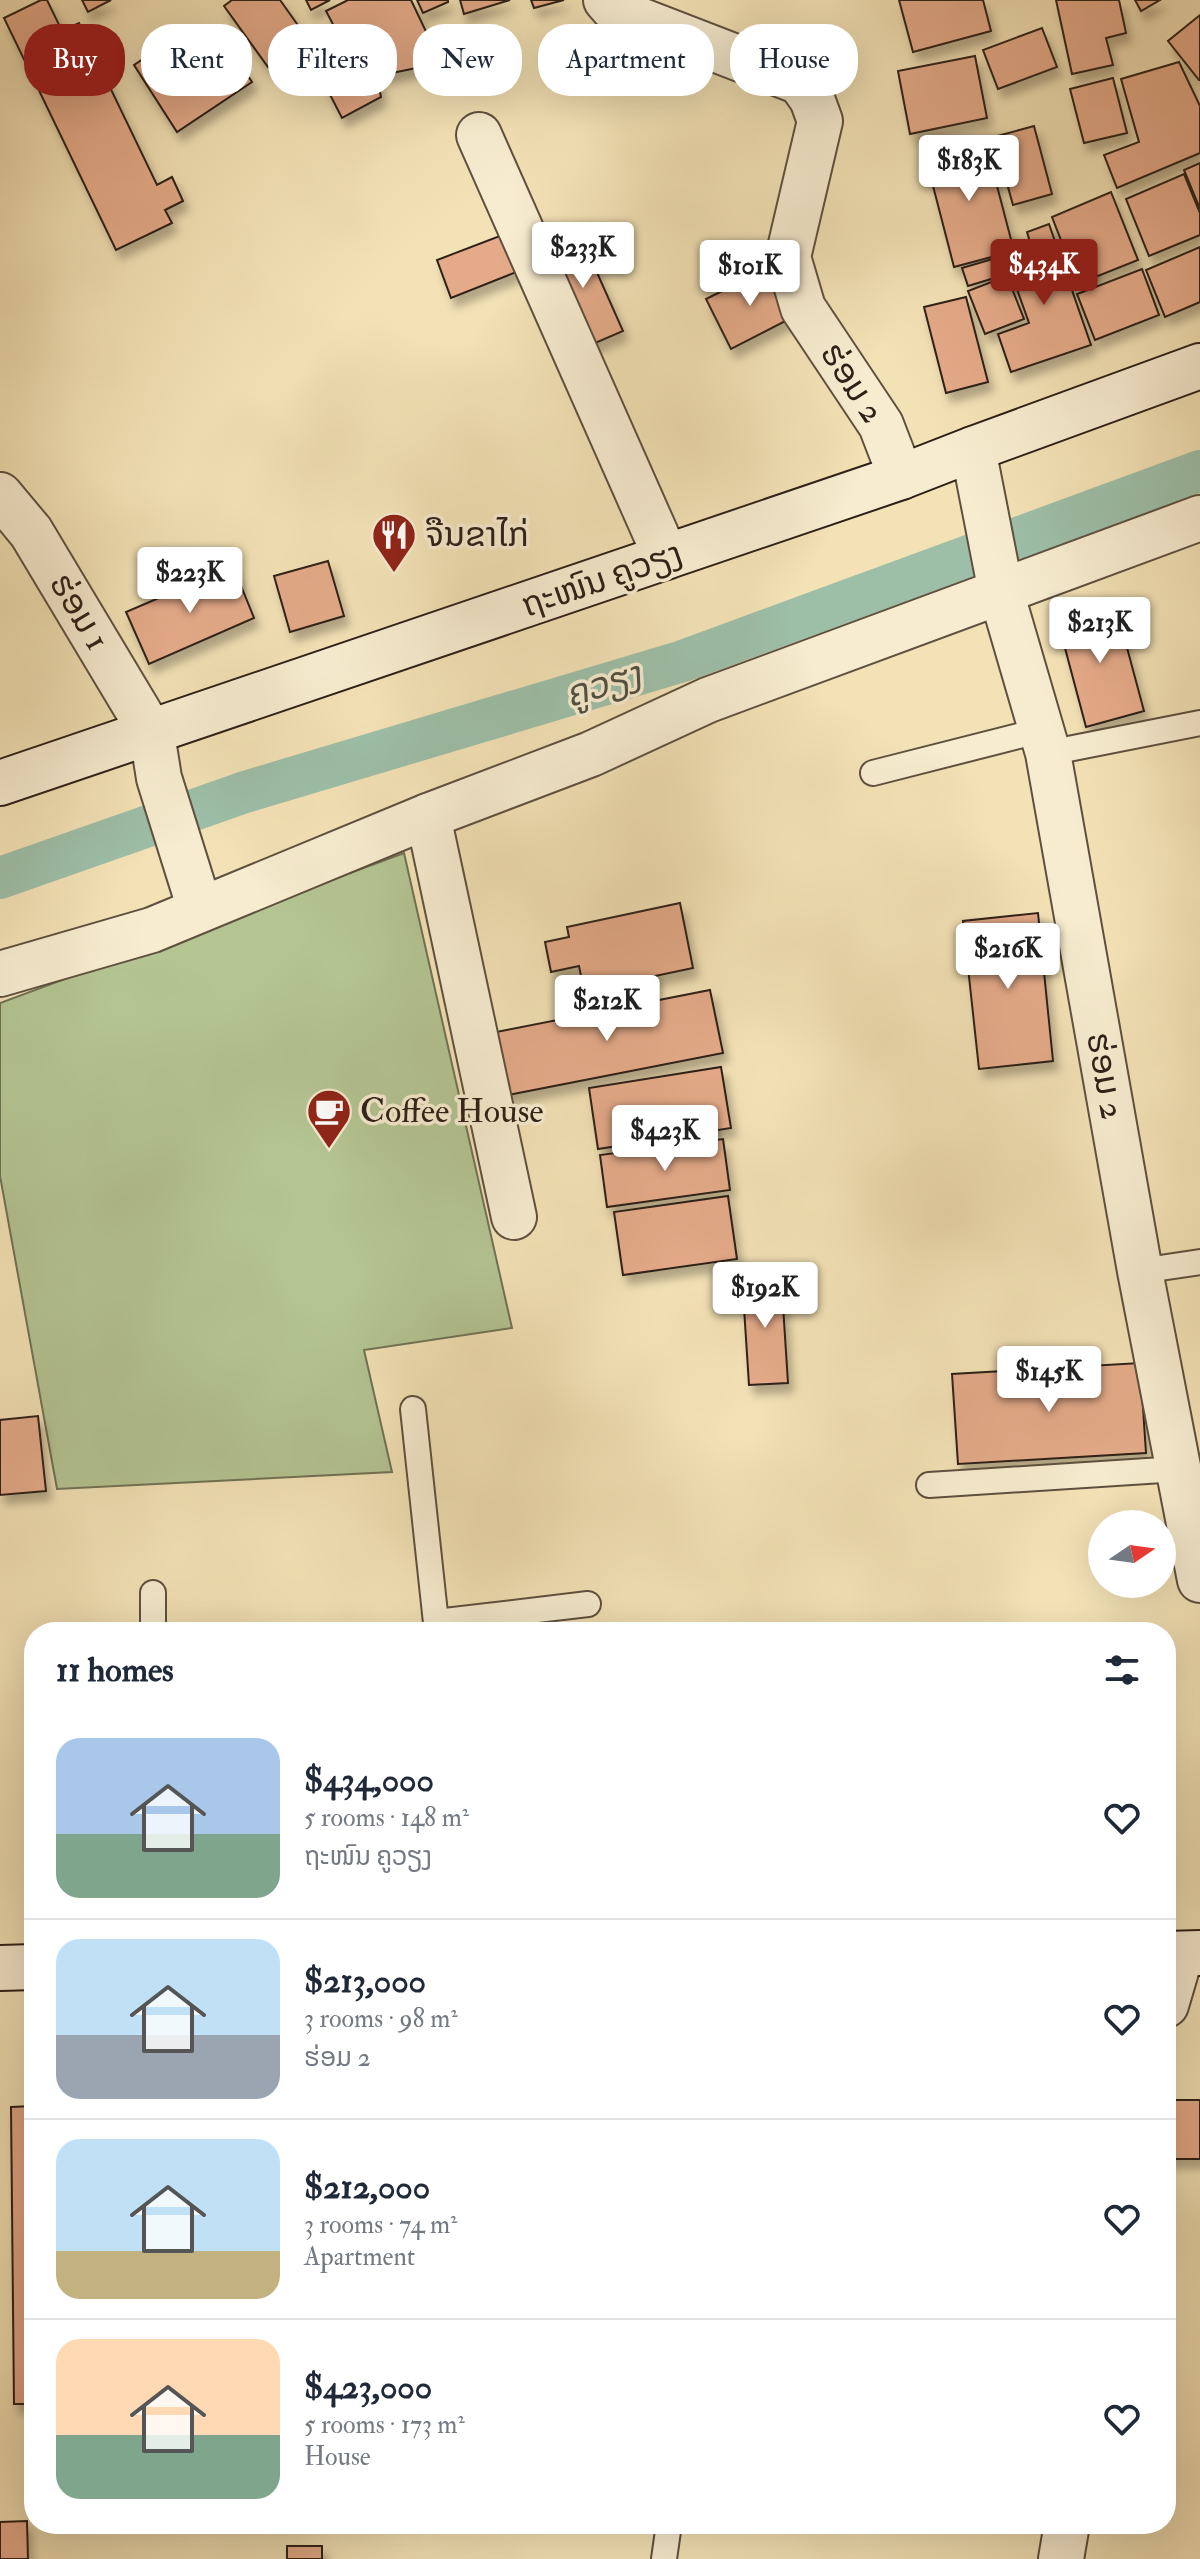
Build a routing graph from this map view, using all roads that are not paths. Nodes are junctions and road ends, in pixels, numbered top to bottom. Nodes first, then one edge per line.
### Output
1 (606, 0) edge
2 (479, 135) dead end
3 (1200, 366) edge
4 (976, 465) junction
5 (901, 477) junction
6 (0, 495) edge
7 (1200, 518) edge
8 (666, 557) junction
9 (1000, 584) junction
10 (1200, 723) edge
11 (152, 734) junction
12 (1045, 742) junction
13 (873, 773) dead end
14 (0, 783) edge
15 (428, 816) junction
16 (197, 901) junction
17 (0, 974) edge
18 (514, 1217) dead end
19 (1200, 1262) edge
20 (1140, 1271) junction
21 (413, 1409) dead end
22 (1178, 1469) junction
23 (929, 1485) dead end
24 (1199, 1571) edge
25 (153, 1593) dead end
26 (588, 1604) dead end
27 (153, 1622) edge
28 (435, 1622) edge
29 (469, 1622) edge
30 (1182, 1953) edge
31 (24, 1967) edge
32 (0, 1968) edge
33 (1176, 1972) edge
34 (668, 2534) edge
35 (1065, 2534) edge
36 (664, 2559) edge
37 (1061, 2559) edge

1 - 5 street, ຮ່ອມ 2
2 - 8 street
3 - 4 street, ຖະໜົນ ຄູວຽງ
4 - 5 street, ຖະໜົນ ຄູວຽງ
4 - 9 street, ຮ່ອມ 2
5 - 8 street, ຖະໜົນ ຄູວຽງ
6 - 11 street, ຮ່ອມ 1
7 - 9 street
8 - 11 street, ຖະໜົນ ຄູວຽງ
9 - 12 street, ຮ່ອມ 2
9 - 15 street
10 - 12 lane
11 - 14 street, ຖະໜົນ ຄູວຽງ
11 - 16 street
12 - 13 lane
12 - 20 street, ຮ່ອມ 2
15 - 16 street
15 - 18 street
16 - 17 street
19 - 20 lane
20 - 22 street, ຮ່ອມ 2
21 - 28 lane
22 - 23 lane
22 - 24 street, ຮ່ອມ 2
25 - 27 lane
26 - 29 lane
30 - 33 street
31 - 32 street
34 - 36 lane
35 - 37 street

